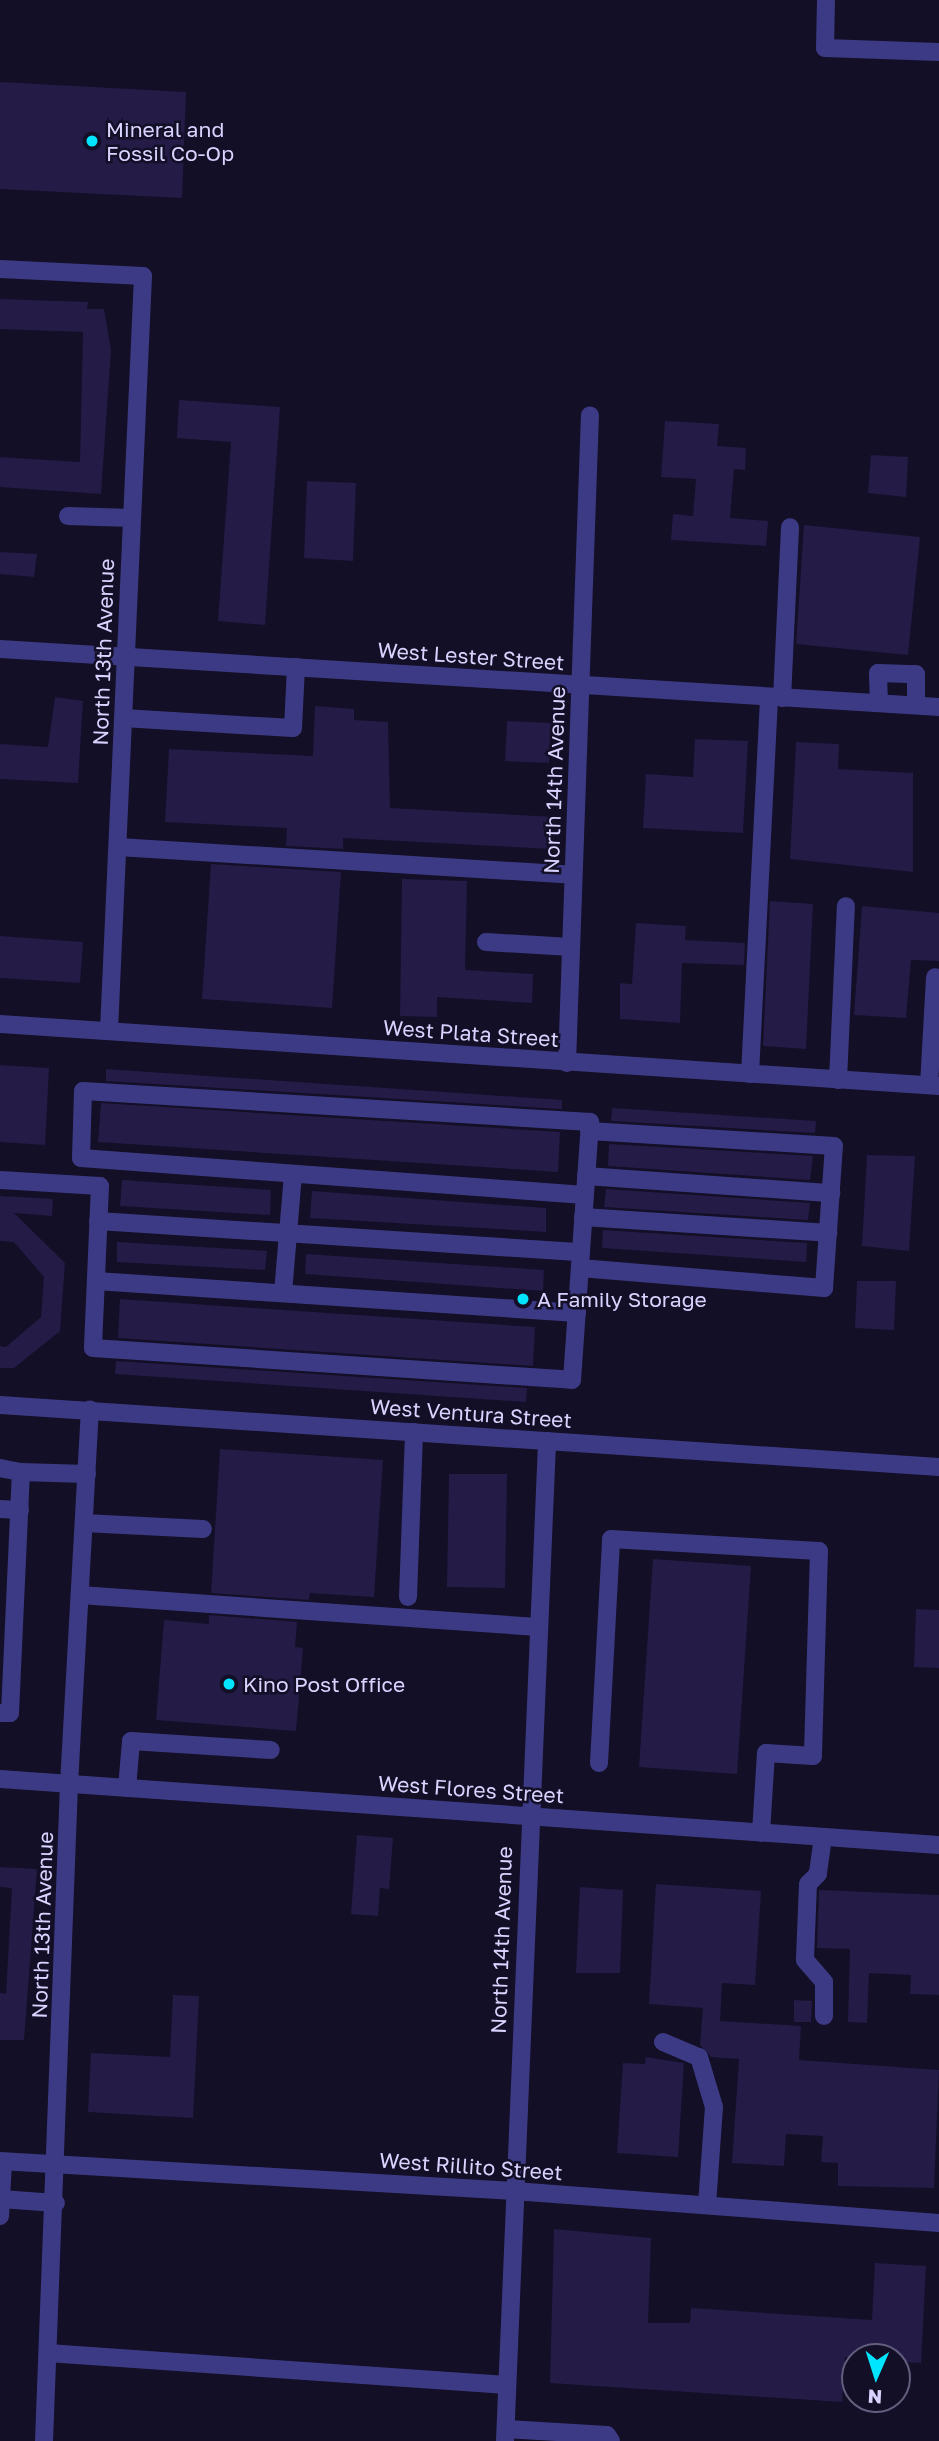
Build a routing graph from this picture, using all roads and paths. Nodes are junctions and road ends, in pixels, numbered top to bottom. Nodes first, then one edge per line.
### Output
1 (826, 0) edge
2 (939, 52) edge
3 (0, 269) edge
4 (590, 415) dead end
5 (68, 516) dead end
6 (132, 518) junction
7 (790, 527) dead end
8 (0, 649) edge
9 (126, 658) junction
10 (296, 667) junction
11 (580, 686) junction
12 (775, 698) junction
13 (879, 703) junction
14 (916, 705) junction
15 (939, 707) edge
16 (123, 718) junction
17 (118, 846) junction
18 (573, 875) junction
19 (846, 906) dead end
20 (486, 942) dead end
21 (571, 947) junction
22 (934, 977) dead end
23 (0, 1024) edge
24 (109, 1030) junction
25 (567, 1063) junction
26 (750, 1074) junction
27 (838, 1080) junction
28 (934, 1086) edge
29 (589, 1131) junction
30 (81, 1158) junction
31 (293, 1174) junction
32 (586, 1176) junction
33 (0, 1180) edge
34 (79, 1185) junction
35 (831, 1193) junction
36 (585, 1195) junction
37 (583, 1217) junction
38 (98, 1221) junction
39 (288, 1233) junction
40 (828, 1233) junction
41 (580, 1260) junction
42 (96, 1281) junction
43 (283, 1293) junction
44 (577, 1313) junction
45 (0, 1405) edge
46 (90, 1410) junction
47 (414, 1432) junction
48 (547, 1441) junction
49 (939, 1467) edge
50 (0, 1468) edge
51 (21, 1472) junction
52 (86, 1474) junction
53 (0, 1509) edge
54 (20, 1510) junction
55 (84, 1522) junction
56 (203, 1529) dead end
57 (8, 1570) edge
58 (80, 1595) junction
59 (408, 1597) dead end
60 (8, 1605) edge
61 (538, 1627) junction
62 (7, 1632) edge
63 (6, 1659) edge
64 (0, 1713) edge
65 (271, 1750) dead end
66 (599, 1763) dead end
67 (0, 1779) edge
68 (69, 1784) junction
69 (127, 1788) junction
70 (529, 1816) junction
71 (761, 1833) junction
72 (823, 1837) junction
73 (939, 1845) edge
74 (824, 2016) dead end
75 (663, 2042) dead end
76 (1, 2162) edge
77 (58, 2165) junction
78 (514, 2191) junction
79 (1, 2199) edge
80 (56, 2203) junction
81 (706, 2205) junction
82 (0, 2216) edge
83 (939, 2223) edge
84 (48, 2353) junction
85 (507, 2385) junction
86 (505, 2435) edge
87 (44, 2441) edge
88 (611, 2441) edge

1 - 2 street
3 - 6 street, North 13th Avenue
4 - 11 street, North 14th Avenue
5 - 6 street
6 - 9 street, North 13th Avenue
7 - 12 street
8 - 9 street, West Lester Street
9 - 10 street, West Lester Street
9 - 16 street, North 13th Avenue
10 - 11 street, West Lester Street
10 - 16 street
11 - 12 street, West Lester Street
11 - 18 street, North 14th Avenue
12 - 13 street, West Lester Street
12 - 26 street
13 - 14 street, West Lester Street
13 - 14 street
14 - 15 street, West Lester Street
16 - 17 street, North 13th Avenue
17 - 18 street
17 - 24 street, North 13th Avenue
18 - 21 street, North 14th Avenue
19 - 27 street
20 - 21 street
21 - 25 street, North 14th Avenue
22 - 28 street
23 - 24 street, West Plata Street
24 - 25 street, West Plata Street
25 - 26 street, West Plata Street
26 - 27 street, West Plata Street
27 - 28 street, West Plata Street
29 - 30 street
29 - 32 street
29 - 35 street
30 - 31 street
30 - 34 street
31 - 36 street
31 - 39 street
32 - 35 street
32 - 36 street
33 - 34 street
34 - 38 street
35 - 40 street
36 - 37 street
37 - 40 street
37 - 41 street
38 - 39 street
38 - 42 street
39 - 41 street
39 - 43 street
40 - 41 street
41 - 44 street
42 - 43 street
42 - 44 street
43 - 44 street
45 - 46 street, West Ventura Street
46 - 47 street, West Ventura Street
46 - 52 street, North 13th Avenue
47 - 48 street, West Ventura Street
47 - 59 street
48 - 49 street, West Ventura Street
48 - 61 street, North 14th Avenue
50 - 51 street
51 - 52 street
51 - 54 street
52 - 55 street, North 13th Avenue
53 - 54 street
54 - 57 street
55 - 56 street
55 - 58 street, North 13th Avenue
57 - 60 street
58 - 61 street
58 - 68 street, North 13th Avenue
60 - 62 street
61 - 70 street, North 14th Avenue
62 - 63 street
63 - 64 street
65 - 69 street
66 - 71 street
67 - 68 street, West Flores Street
68 - 69 street, West Flores Street
68 - 77 street, North 13th Avenue
69 - 70 street, West Flores Street
70 - 71 street, West Flores Street
70 - 78 street, North 14th Avenue
71 - 72 street, West Flores Street
72 - 73 street, West Flores Street
72 - 74 street
75 - 81 street
76 - 77 street, West Rillito Street
76 - 79 street
77 - 78 street, West Rillito Street
77 - 80 street, North 13th Avenue
78 - 81 street, West Rillito Street
78 - 85 street, North 14th Avenue
79 - 80 street
79 - 82 street
80 - 84 street, North 13th Avenue
81 - 83 street, West Rillito Street
84 - 85 street
84 - 87 street, North 13th Avenue
85 - 86 street, North 14th Avenue
86 - 88 street

